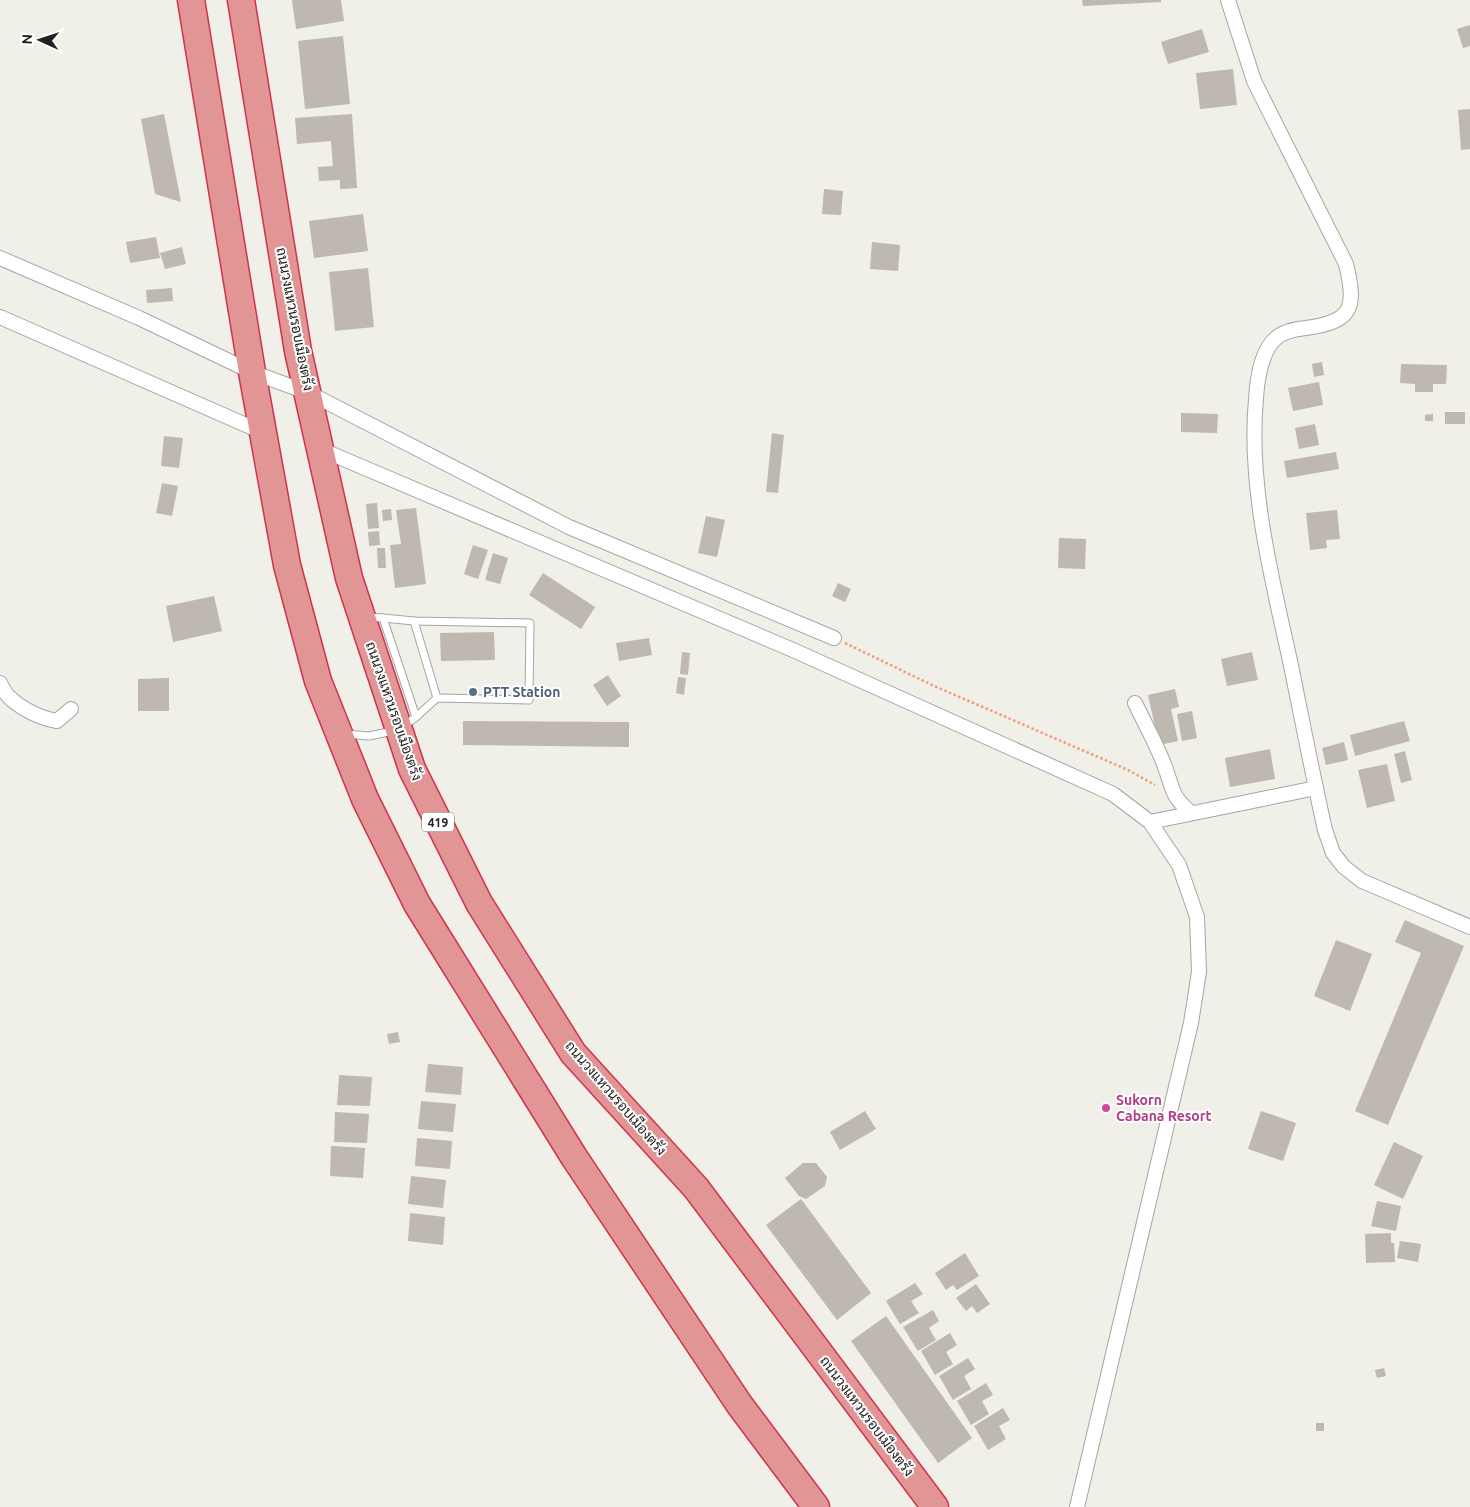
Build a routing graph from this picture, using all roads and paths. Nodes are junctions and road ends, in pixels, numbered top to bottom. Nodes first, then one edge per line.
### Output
1 (191, 0) edge
2 (241, 0) edge
3 (1228, 0) edge
4 (0, 258) edge
5 (0, 317) edge
6 (252, 372) junction
7 (309, 393) junction
8 (262, 432) junction
9 (320, 449) junction
10 (372, 617) junction
11 (414, 620) junction
12 (834, 638) joint
13 (0, 683) edge
14 (437, 698) junction
15 (1135, 703) dead end
16 (70, 710) dead end
17 (407, 724) junction
18 (339, 733) junction
19 (1316, 788) junction
20 (1177, 801) junction
21 (1191, 814) junction
22 (1150, 822) junction
23 (1470, 927) edge
24 (816, 1507) edge
25 (935, 1507) edge
26 (1077, 1507) edge

1 - 6 highway
2 - 7 highway, ถนนวงแหวนรอบเมืองตรัง / 419
3 - 19 street
4 - 6 street
5 - 8 street
6 - 7 street
6 - 8 highway
7 - 9 highway, ถนนวงแหวนรอบเมืองตรัง / 419
7 - 12 street
8 - 18 highway
9 - 10 highway, ถนนวงแหวนรอบเมืองตรัง / 419
9 - 22 street
10 - 11 lane
10 - 17 highway, ถนนวงแหวนรอบเมืองตรัง / 419
11 - 14 lane
11 - 14 lane
12 - 20 path
13 - 16 street
14 - 17 lane
15 - 20 street
17 - 18 lane
17 - 25 highway, ถนนวงแหวนรอบเมืองตรัง / 419
18 - 24 highway
19 - 21 street
19 - 23 street
20 - 21 street
21 - 22 street
22 - 26 street

